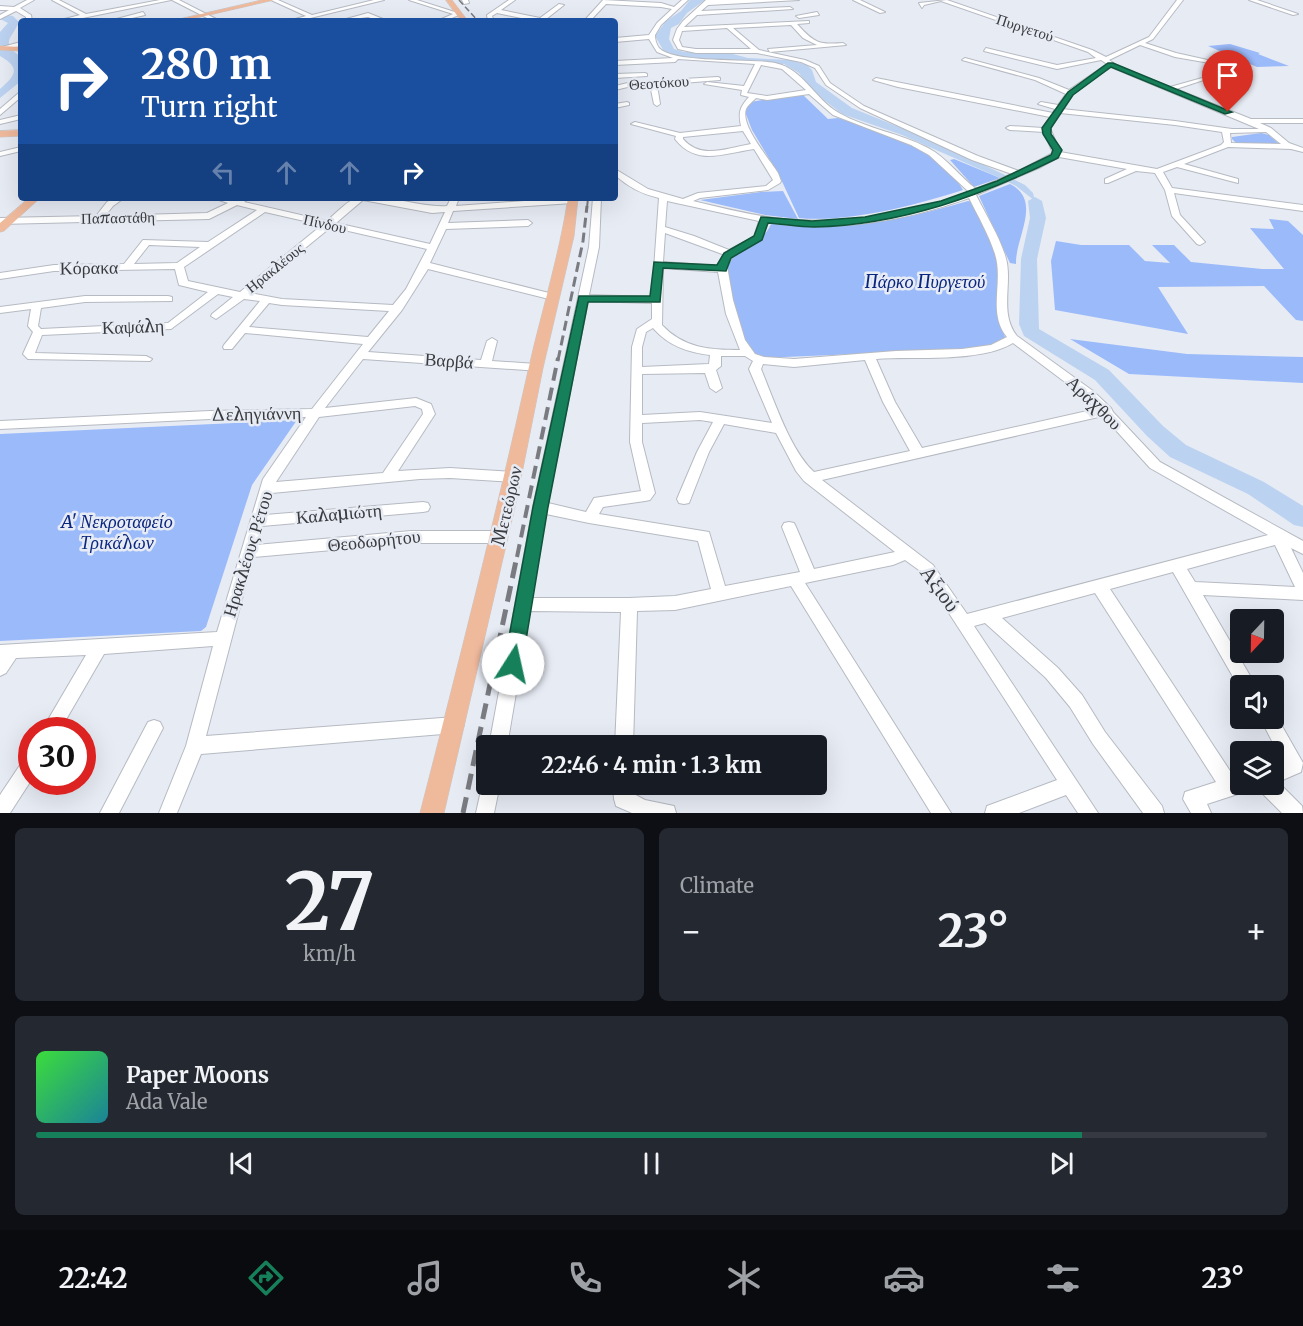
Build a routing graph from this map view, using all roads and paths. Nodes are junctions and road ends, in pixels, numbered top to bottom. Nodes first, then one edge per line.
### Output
1 (31, 0) edge
2 (55, 0) edge
3 (168, 0) edge
4 (175, 0) edge
5 (273, 0) edge
6 (381, 0) edge
7 (412, 0) edge
8 (449, 0) edge
9 (512, 0) edge
10 (685, 0) edge
11 (796, 0) edge
12 (856, 0) edge
13 (941, 0) edge
14 (1169, 0) edge
15 (1252, 0) edge
16 (605, 1) edge
17 (708, 1) edge
18 (758, 1) edge
19 (783, 1) edge
20 (1179, 1) edge
21 (561, 5) dead end
22 (922, 6) dead end
23 (0, 8) edge
24 (676, 9) junction
25 (790, 9) junction
26 (12, 11) junction
27 (496, 11) junction
28 (882, 12) dead end
29 (693, 13) junction
30 (143, 14) dead end
31 (458, 14) junction
32 (817, 14) dead end
33 (1295, 14) dead end
34 (204, 15) junction
35 (85, 16) junction
36 (311, 16) junction
37 (799, 16) junction
38 (0, 17) edge
39 (28, 18) edge
40 (75, 18) edge
41 (89, 18) edge
42 (125, 18) edge
43 (189, 18) edge
44 (210, 18) edge
45 (303, 18) edge
46 (316, 18) edge
47 (355, 18) edge
48 (376, 18) edge
49 (448, 18) edge
50 (462, 18) edge
51 (489, 18) edge
52 (529, 18) edge
53 (546, 18) edge
54 (590, 18) edge
55 (793, 23) junction
56 (729, 27) junction
57 (680, 29) junction
58 (651, 37) junction
59 (618, 40) edge
60 (843, 45) dead end
61 (1145, 45) junction
62 (1167, 45) dead end
63 (824, 46) junction
64 (2, 47) edge
65 (18, 47) edge
66 (986, 50) dead end
67 (757, 51) junction
68 (838, 52) dead end
69 (682, 58) junction
70 (965, 60) dead end
71 (1106, 61) junction
72 (618, 63) edge
73 (759, 63) junction
74 (1219, 64) dead end
75 (1045, 65) junction
76 (692, 73) dead end
77 (618, 76) edge
78 (1211, 76) dead end
79 (1034, 78) junction
80 (718, 80) dead end
81 (876, 80) dead end
82 (703, 81) junction
83 (652, 83) junction
84 (618, 88) edge
85 (744, 88) junction
86 (1170, 89) junction
87 (809, 92) junction
88 (1070, 93) junction
89 (18, 96) edge
90 (753, 97) junction
91 (627, 104) dead end
92 (657, 104) dead end
93 (1041, 104) dead end
94 (618, 106) edge
95 (1058, 112) junction
96 (0, 113) edge
97 (18, 118) edge
98 (1250, 121) junction
99 (1303, 121) edge
100 (0, 122) edge
101 (635, 124) dead end
102 (746, 128) junction
103 (1010, 128) dead end
104 (1046, 130) junction
105 (1268, 130) junction
106 (1226, 132) junction
107 (18, 133) edge
108 (0, 134) edge
109 (680, 135) junction
110 (1227, 145) junction
111 (756, 146) junction
112 (1292, 147) junction
113 (18, 150) edge
114 (1303, 150) edge
115 (0, 154) edge
116 (1058, 154) junction
117 (1179, 165) junction
118 (1134, 169) junction
119 (1158, 171) junction
120 (618, 174) edge
121 (1018, 174) junction
122 (1108, 181) dead end
123 (1235, 181) dead end
124 (1169, 190) junction
125 (974, 194) junction
126 (663, 196) junction
127 (31, 201) edge
128 (115, 201) edge
129 (227, 201) edge
130 (238, 201) edge
131 (359, 201) edge
132 (378, 201) edge
133 (525, 201) edge
134 (573, 201) edge
135 (597, 201) edge
136 (684, 201) junction
137 (234, 203) junction
138 (453, 204) edge
139 (1303, 208) edge
140 (261, 210) junction
141 (99, 218) junction
142 (764, 219) junction
143 (5, 221) edge
144 (528, 223) dead end
145 (329, 225) junction
146 (443, 226) junction
147 (661, 229) junction
148 (0, 230) edge
149 (1200, 242) dead end
150 (209, 245) junction
151 (433, 248) junction
152 (729, 254) junction
153 (425, 265) junction
154 (658, 265) junction
155 (179, 266) junction
156 (126, 268) junction
157 (722, 269) junction
158 (0, 276) edge
159 (216, 291) junction
160 (241, 296) junction
161 (553, 297) junction
162 (583, 298) junction
163 (168, 299) dead end
164 (266, 300) junction
165 (656, 300) junction
166 (37, 304) junction
167 (398, 308) junction
168 (0, 310) edge
169 (216, 316) dead end
170 (656, 321) junction
171 (242, 330) junction
172 (38, 333) junction
173 (1013, 338) junction
174 (371, 341) junction
175 (492, 341) dead end
176 (228, 346) dead end
177 (716, 353) junction
178 (361, 355) junction
179 (869, 356) junction
180 (753, 357) junction
181 (146, 359) dead end
182 (486, 364) junction
183 (536, 368) junction
184 (710, 369) junction
185 (637, 371) junction
186 (716, 388) dead end
187 (1107, 411) junction
188 (315, 413) junction
189 (721, 418) junction
190 (638, 419) junction
191 (0, 425) edge
192 (780, 429) junction
193 (918, 453) junction
194 (387, 477) junction
195 (514, 477) junction
196 (809, 477) junction
197 (267, 488) junction
198 (684, 499) dead end
199 (423, 507) dead end
200 (540, 507) junction
201 (589, 518) junction
202 (256, 521) junction
203 (789, 527) dead end
204 (500, 537) junction
205 (1281, 538) junction
206 (1303, 548) edge
207 (248, 552) junction
208 (908, 552) junction
209 (1177, 566) junction
210 (801, 577) junction
211 (1099, 586) junction
212 (1192, 588) junction
213 (1303, 588) edge
214 (720, 594) junction
215 (1303, 594) edge
216 (524, 604) junction
217 (629, 605) junction
218 (988, 616) junction
219 (963, 622) junction
220 (223, 638) junction
221 (100, 646) junction
222 (6, 652) edge
223 (0, 668) edge
224 (1242, 675) edge
225 (59, 717) edge
226 (455, 725) junction
227 (154, 728) dead end
228 (500, 735) edge
229 (624, 735) edge
230 (195, 746) junction
231 (1284, 746) edge
232 (1284, 770) edge
233 (1230, 778) edge
234 (18, 784) edge
235 (1070, 784) junction
236 (1230, 787) edge
237 (488, 795) edge
238 (623, 795) edge
239 (1277, 795) edge
240 (0, 812) edge
241 (109, 813) edge
242 (168, 813) edge
243 (432, 813) edge
244 (485, 813) edge
245 (667, 813) edge
246 (942, 813) edge
247 (994, 813) edge
248 (1089, 813) edge
249 (1155, 813) edge
250 (1202, 813) edge
251 (1294, 813) edge

1 - 26 street
2 - 35 street
3 - 35 street
4 - 34 street
5 - 34 main road
5 - 36 street
6 - 36 street
7 - 31 street
8 - 31 main road
9 - 27 street
10 - 24 street
11 - 19 street
12 - 28 street
13 - 22 street
13 - 71 street, Πυργετού
14 - 20 street
15 - 33 street
16 - 24 street
16 - 54 street
17 - 18 street
17 - 29 street
18 - 19 street
19 - 25 street
20 - 61 street
21 - 53 street
23 - 26 street
24 - 58 street
25 - 29 street
25 - 37 street
26 - 38 street
26 - 39 street
27 - 51 street
27 - 52 street
29 - 57 street
30 - 42 street
31 - 49 street
31 - 50 main road
32 - 37 street
34 - 43 main road
34 - 44 street
35 - 40 street
35 - 41 street
36 - 45 street
36 - 46 street
37 - 55 street
47 - 48 street
55 - 56 street
55 - 63 street
56 - 57 street
56 - 67 street
57 - 67 street
58 - 59 street
58 - 69 street
60 - 63 street
61 - 62 street
61 - 71 street
61 - 74 street
63 - 67 street
63 - 68 street
64 - 65 main road
66 - 75 street
67 - 121 street
69 - 72 street
69 - 73 street
70 - 79 street
71 - 75 street
71 - 86 street, Πυργετού
71 - 88 street
73 - 85 street
73 - 87 street
75 - 79 street
76 - 77 street
78 - 86 street
79 - 88 street
80 - 82 street, Θεοτόκου
81 - 95 street
82 - 83 street, Θεοτόκου
82 - 85 street, Θεοτόκου
83 - 84 street, Θεοτόκου
83 - 92 street
85 - 90 street
86 - 98 street, Πυργετού
87 - 90 street
87 - 125 street
88 - 95 street
89 - 96 street
90 - 102 street
91 - 94 street
93 - 95 street
95 - 104 street
95 - 106 street
97 - 100 street
98 - 99 street
98 - 105 street, Πυργετού
101 - 109 street
102 - 109 street
102 - 111 street
103 - 104 street
104 - 116 street
105 - 106 street
105 - 112 street, Πυργετού
106 - 110 street
107 - 108 main road
109 - 111 street
110 - 112 street
110 - 117 street
111 - 136 street
112 - 114 street
113 - 115 street
116 - 118 street
116 - 121 street
117 - 119 street
117 - 123 street
118 - 119 street
118 - 122 street
119 - 124 street
120 - 126 street
121 - 125 street
124 - 139 street
124 - 149 street
125 - 142 street
125 - 173 street
126 - 136 street
126 - 147 street
127 - 143 main road
128 - 141 street
129 - 137 street, Πίνδου
130 - 137 street, Παπαστάθη
131 - 145 street, Ηρακλέους
132 - 138 street
133 - 138 street
134 - 161 main road, Μετεώρων
135 - 162 street
136 - 142 street
137 - 140 street, Πίνδου
137 - 141 street, Παπαστάθη
138 - 146 street, Ηρακλέους Ρέτου
140 - 145 street, Πίνδου
140 - 150 street
141 - 143 street, Παπαστάθη
142 - 152 street
143 - 148 main road
144 - 146 street
145 - 151 street, Πίνδου
145 - 160 street, Ηρακλέους
146 - 151 street, Ηρακλέους Ρέτου
147 - 152 street
147 - 154 street
150 - 155 street
150 - 156 street
151 - 153 street, Ηρακλέους Ρέτου
152 - 157 street
153 - 161 street
153 - 167 street, Ηρακλέους Ρέτου
154 - 157 street
154 - 165 street
155 - 156 street, Κόρακα
155 - 159 street
156 - 158 street, Κόρακα
157 - 180 street, Αξιού
159 - 160 street
159 - 172 street, Καψάλη
160 - 164 street
160 - 169 street, Ηρακλέους
161 - 183 main road, Μετεώρων
162 - 165 street
162 - 200 street
163 - 166 street
164 - 167 street
164 - 171 street
165 - 170 street
166 - 168 street
166 - 172 street
167 - 174 street, Ηρακλέους Ρέτου
170 - 177 street
170 - 185 street
171 - 174 street
171 - 176 street
172 - 181 street
173 - 179 street
173 - 187 street, Αράχθου
174 - 178 street, Ηρακλέους Ρέτου
175 - 182 street
177 - 180 street
177 - 184 street
178 - 182 street, Βαρβά
178 - 188 street, Ηρακλέους Ρέτου
179 - 180 street
179 - 193 street
180 - 192 street, Αξιού
182 - 183 street, Βαρβά
183 - 195 main road, Μετεώρων
184 - 185 street
184 - 186 street
185 - 190 street
187 - 193 street
187 - 205 street, Αράχθου
188 - 191 street, Δεληγιάννη
188 - 194 street, Δεληγιάννη
188 - 197 street, Ηρακλέους Ρέτου
189 - 190 street
189 - 192 street
189 - 198 street
190 - 201 street
192 - 196 street, Αξιού
193 - 196 street
194 - 195 street
194 - 197 street
195 - 204 main road, Μετεώρων
196 - 208 street, Αξιού
197 - 202 street, Ηρακλέους Ρέτου
199 - 202 street, Καλαμιώτη
200 - 201 street
200 - 216 street
201 - 214 street
202 - 207 street, Ηρακλέους Ρέτου
203 - 210 street
204 - 207 street, Θεοδωρήτου
204 - 226 main road, Μετεώρων
205 - 206 street, Αράχθου
205 - 209 street
205 - 213 street
207 - 220 street, Ηρακλέους Ρέτου
208 - 210 street
208 - 219 street, Αξιού
209 - 211 street
209 - 212 street
210 - 214 street
210 - 246 street
211 - 218 street
211 - 233 street
212 - 215 street
212 - 224 street
214 - 217 street
216 - 217 street
216 - 228 street
217 - 229 street
218 - 219 street
218 - 249 street
219 - 235 street, Αξιού
220 - 221 street
220 - 230 street, Ηρακλέους Ρέτου
221 - 222 street
221 - 225 street
222 - 223 street
226 - 230 street
226 - 243 main road, Μετεώρων
227 - 241 street
230 - 242 street, Ηρακλέους Ρέτου
231 - 232 street
234 - 240 street
235 - 247 street
235 - 248 street, Αξιού
236 - 250 street
237 - 244 street
238 - 245 street
239 - 251 street

